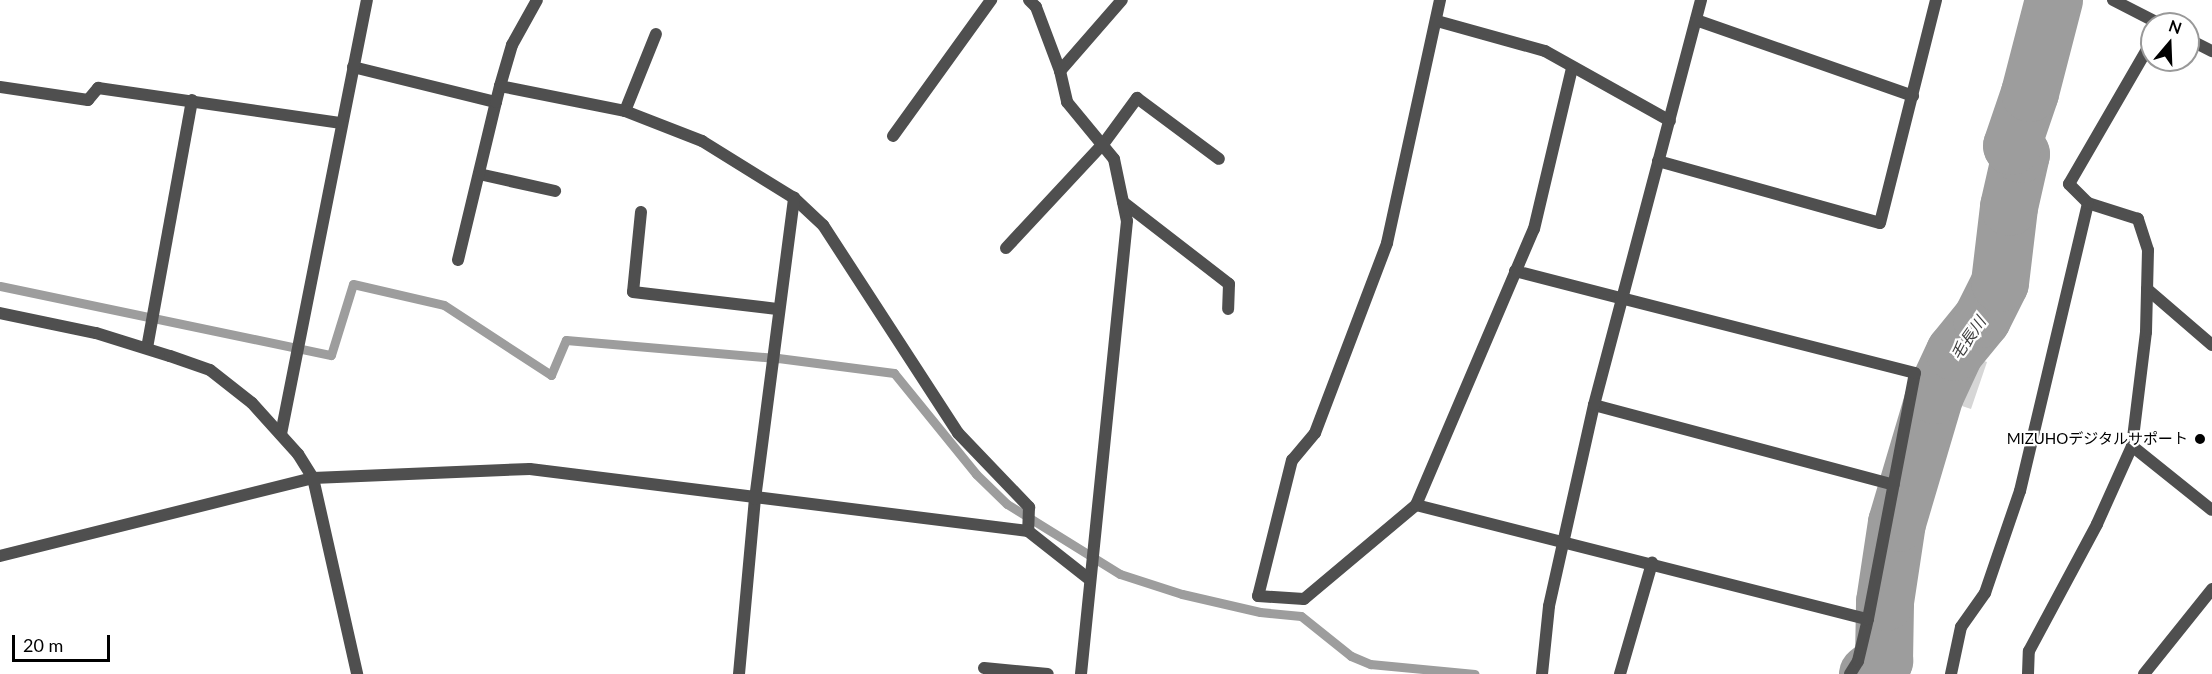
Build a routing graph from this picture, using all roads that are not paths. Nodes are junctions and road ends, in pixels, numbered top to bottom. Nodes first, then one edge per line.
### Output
1 (367, 0) edge
2 (537, 0) edge
3 (991, 0) edge
4 (1029, 0) edge
5 (1122, 0) edge
6 (1440, 0) edge
7 (1936, 0) edge
8 (2113, 0) edge
9 (1697, 2) edge
10 (2140, 14) edge
11 (1696, 20) junction
12 (1437, 21) junction
13 (656, 34) dead end
14 (2140, 62) edge
15 (353, 67) junction
16 (1572, 68) junction
17 (1060, 71) junction
18 (500, 86) junction
19 (0, 87) edge
20 (1913, 96) junction
21 (192, 100) junction
22 (496, 102) junction
23 (625, 111) junction
24 (1670, 122) junction
25 (342, 123) junction
26 (893, 136) dead end
27 (1104, 143) junction
28 (1219, 159) dead end
29 (1658, 161) junction
30 (479, 174) junction
31 (555, 191) dead end
32 (794, 198) junction
33 (1123, 202) junction
34 (2088, 203) junction
35 (641, 212) dead end
36 (1006, 248) dead end
37 (458, 260) dead end
38 (1515, 272) junction
39 (2147, 289) junction
40 (1620, 298) junction
41 (777, 309) junction
42 (1228, 309) dead end
43 (0, 313) edge
44 (2212, 345) edge
45 (147, 348) junction
46 (1594, 405) junction
47 (280, 434) junction
48 (2133, 446) junction
49 (313, 478) junction
50 (1893, 485) junction
51 (755, 499) junction
52 (1416, 505) junction
53 (2212, 510) edge
54 (1028, 531) junction
55 (1564, 540) junction
56 (0, 556) edge
57 (1652, 563) junction
58 (1089, 579) junction
59 (2212, 589) edge
60 (1868, 619) junction
61 (984, 668) dead end
62 (357, 674) edge
63 (739, 674) edge
64 (1048, 674) edge
65 (1081, 674) edge
66 (1542, 674) edge
67 (1620, 674) edge
68 (1850, 674) edge
69 (1951, 674) edge
70 (2028, 674) edge
71 (2144, 674) edge

1 - 15 street
2 - 18 street
3 - 26 street
4 - 17 street
5 - 17 street
6 - 12 street
7 - 20 street
8 - 10 street
9 - 11 street
11 - 20 street
11 - 24 street
12 - 16 street
12 - 52 street
13 - 23 street
14 - 34 street
15 - 22 street
15 - 25 street
16 - 24 street
16 - 38 street
17 - 27 street
18 - 22 street
18 - 23 street
19 - 21 street
20 - 29 street
21 - 25 street
21 - 45 street
22 - 30 street
23 - 32 street
24 - 29 street
25 - 47 street
27 - 28 street
27 - 33 street
27 - 36 street
29 - 40 street
30 - 31 street
30 - 37 street
32 - 41 street
32 - 54 street
33 - 42 street
33 - 58 street
34 - 39 street
34 - 69 street
35 - 41 street
38 - 40 street
38 - 52 street
39 - 44 street
39 - 48 street
40 - 46 street
40 - 50 street
41 - 51 street
43 - 45 street
45 - 47 street
46 - 50 street
46 - 55 street
47 - 49 street
48 - 53 street
48 - 70 street
49 - 51 street
49 - 56 street
49 - 62 street
50 - 60 street
51 - 54 street
51 - 63 street
52 - 55 street
54 - 58 street
55 - 57 street
55 - 66 street
57 - 60 street
57 - 67 street
58 - 65 street
59 - 71 street
60 - 68 street
61 - 64 street

